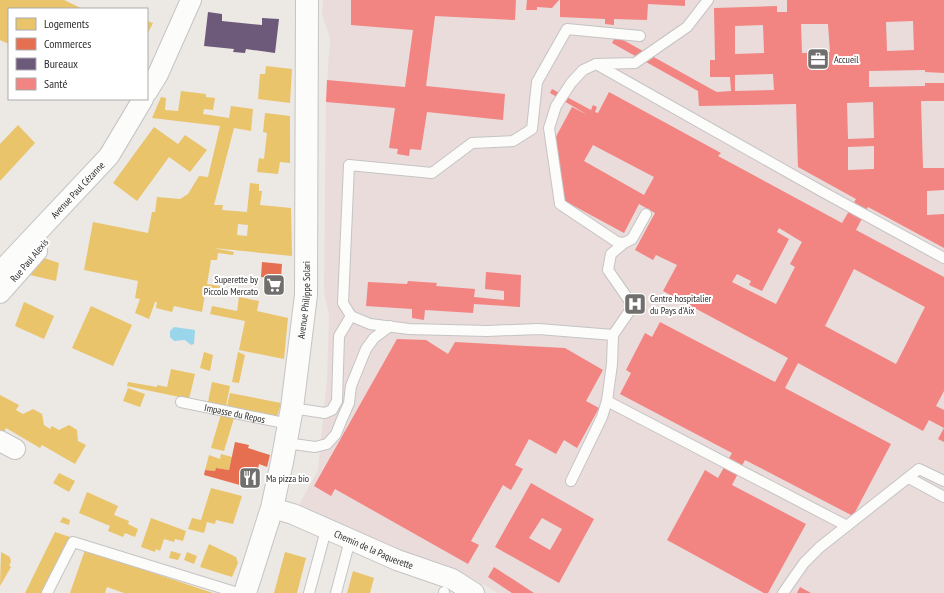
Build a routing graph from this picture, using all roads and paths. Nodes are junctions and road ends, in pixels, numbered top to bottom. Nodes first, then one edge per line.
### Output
1 (191, 0) edge
2 (307, 0) edge
3 (708, 0) edge
4 (640, 36) dead end
5 (596, 64) junction
6 (148, 90) edge
7 (142, 100) edge
8 (65, 203) junction
9 (646, 214) dead end
10 (624, 243) junction
11 (944, 258) edge
12 (0, 272) edge
13 (0, 293) edge
14 (351, 316) junction
15 (390, 326) junction
16 (613, 335) junction
17 (607, 401) junction
18 (181, 402) dead end
19 (289, 425) junction
20 (909, 478) junction
21 (571, 480) dead end
22 (944, 481) edge
23 (944, 497) edge
24 (272, 508) junction
25 (847, 526) junction
26 (326, 530) junction
27 (350, 540) junction
28 (48, 593) edge
29 (238, 593) edge
30 (245, 593) edge
31 (309, 593) edge
32 (336, 593) edge
33 (474, 593) edge
34 (783, 593) edge

1 - 6 street
2 - 19 main road, Avenue Philippe Solari
3 - 5 lane
4 - 14 lane
5 - 10 lane
5 - 11 lane
7 - 8 street, Avenue Paul Cézanne
8 - 12 street, Avenue Paul Cézanne
8 - 13 street, Rue Paul Alexis
9 - 10 lane
10 - 16 lane
14 - 15 lane
14 - 19 lane
15 - 16 lane
15 - 19 lane
16 - 17 lane
17 - 21 lane
17 - 25 lane
18 - 19 lane, Impasse du Repos
19 - 24 main road, Avenue Philippe Solari
20 - 22 lane
20 - 23 lane
20 - 25 lane
24 - 26 street, Chemin de la Paquerette
24 - 30 main road, Avenue Philippe Solari
25 - 34 lane
26 - 27 street, Chemin de la Paquerette
26 - 31 lane
27 - 32 lane
27 - 33 street, Chemin de la Paquerette
28 - 29 lane

